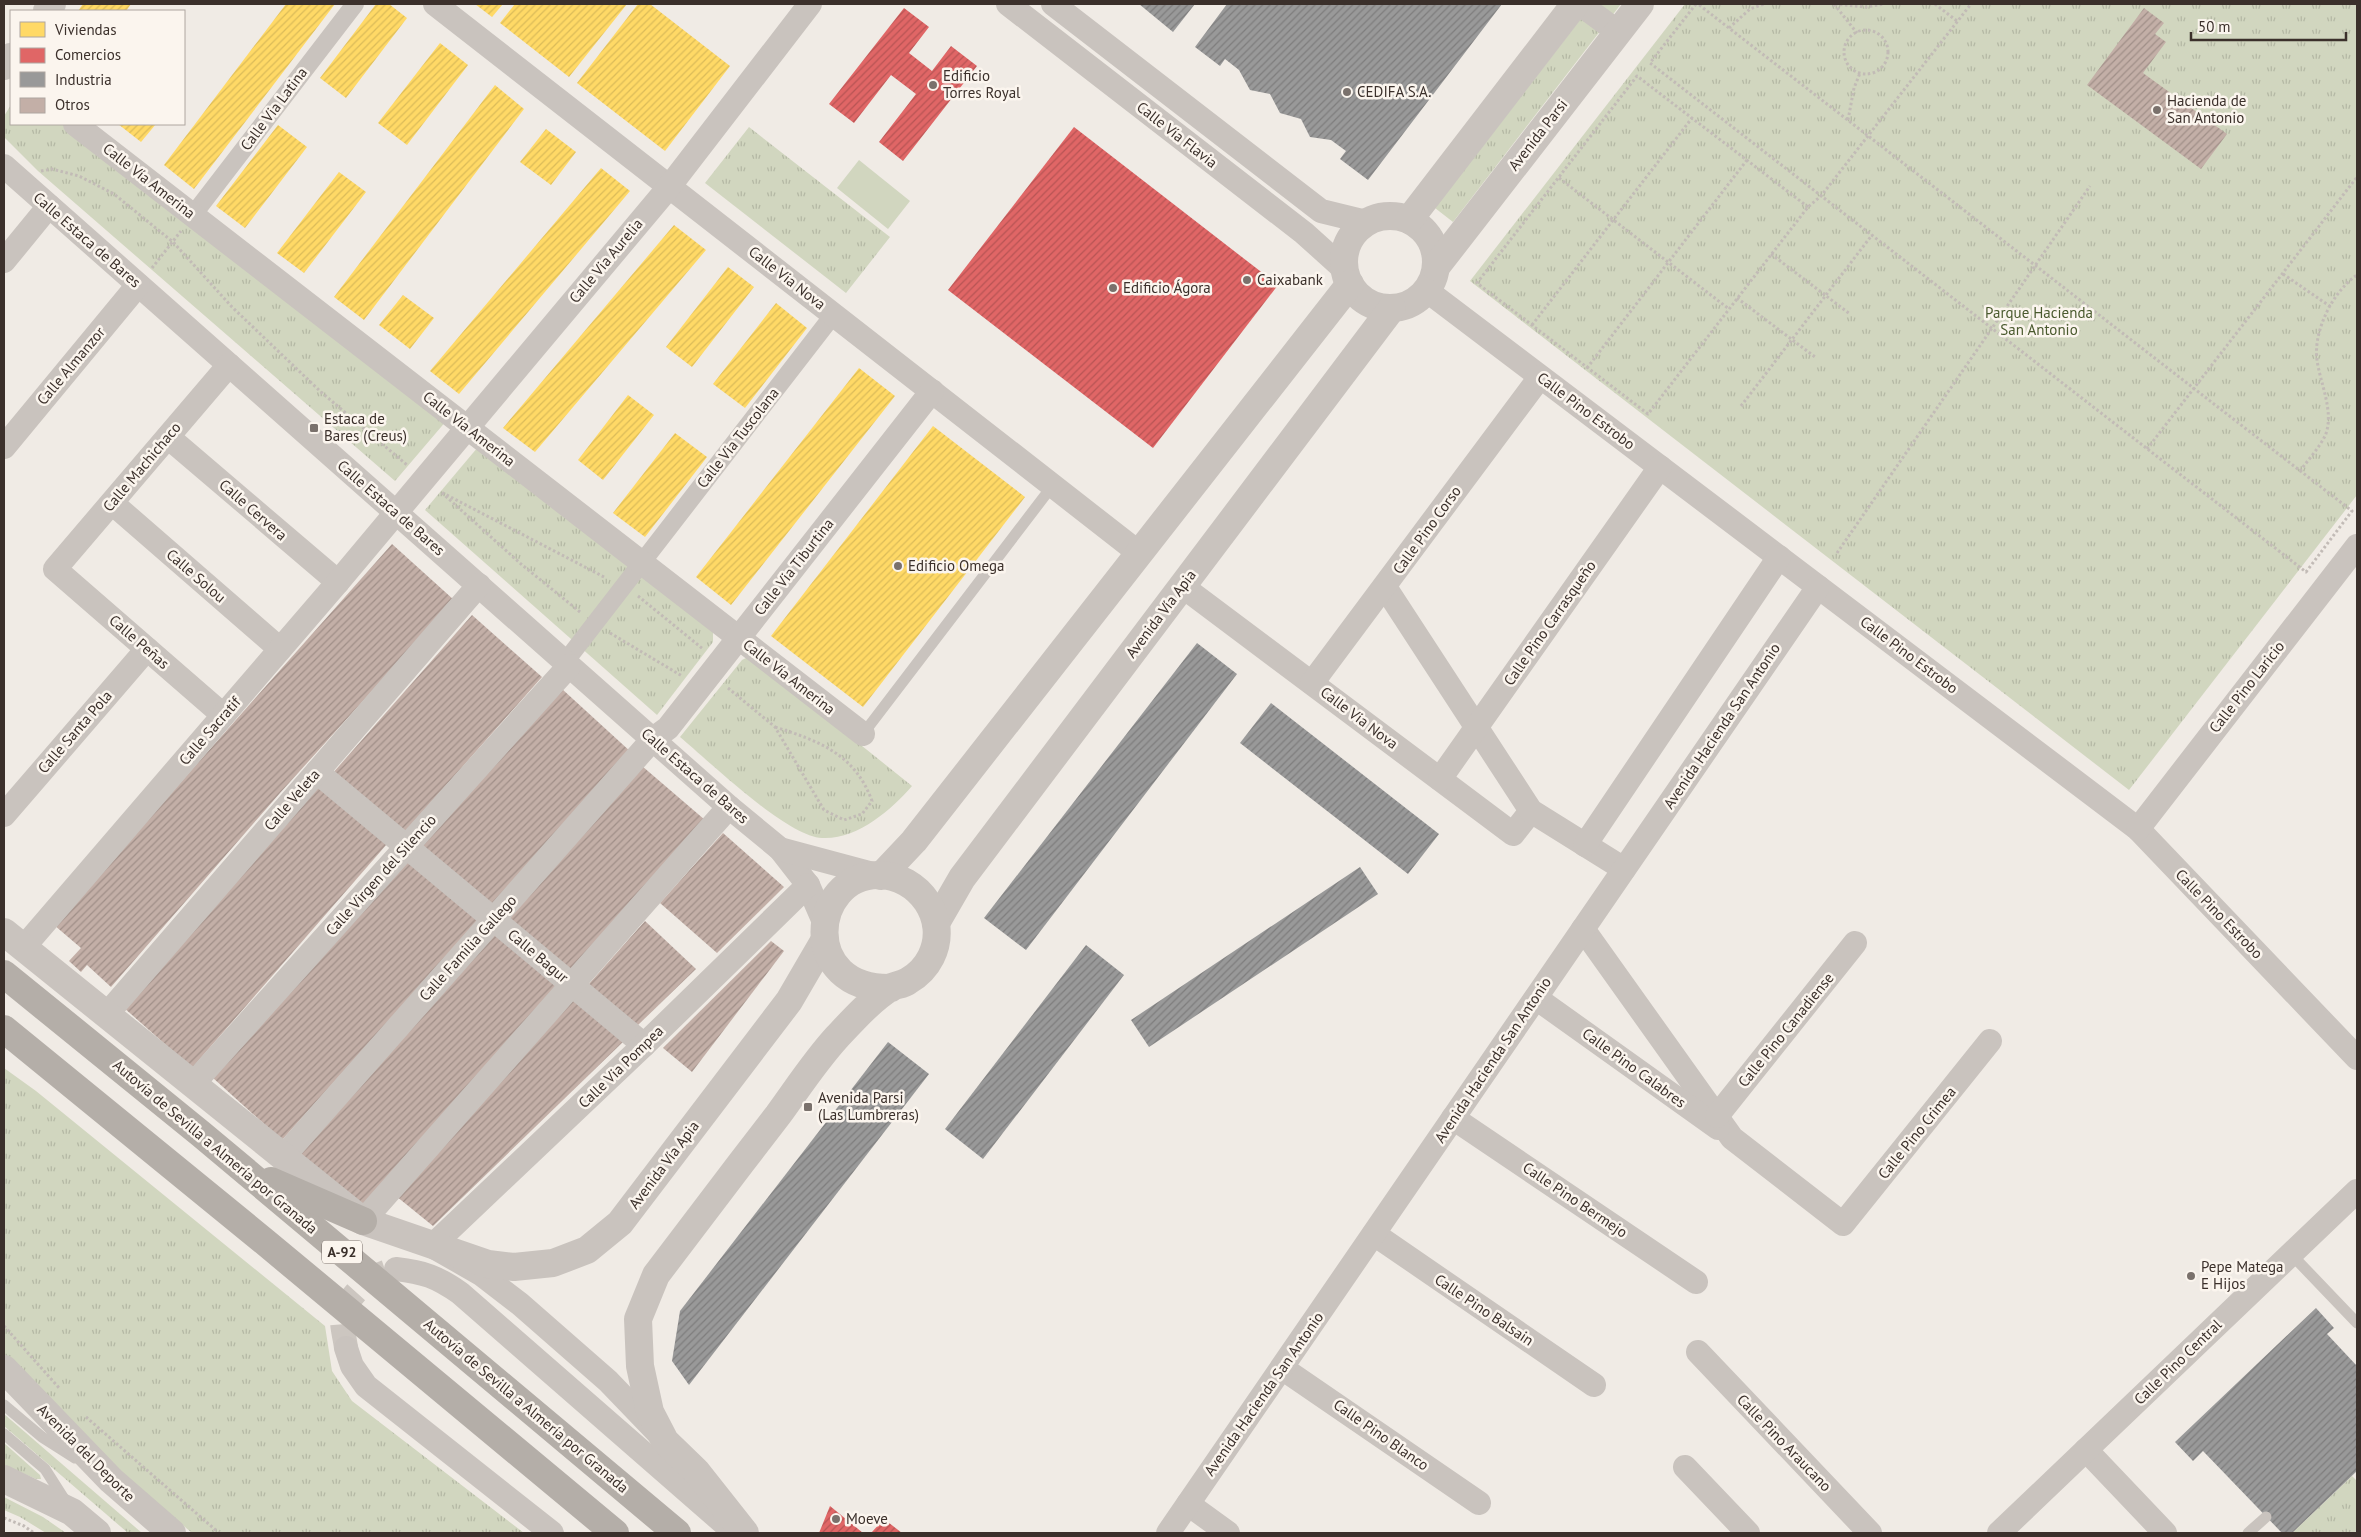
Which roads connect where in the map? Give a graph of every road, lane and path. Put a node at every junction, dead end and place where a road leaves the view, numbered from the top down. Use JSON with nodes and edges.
{"nodes":[{"id":1,"x":354,"y":4,"type":"edge"},
{"id":2,"x":435,"y":4,"type":"edge"},
{"id":3,"x":810,"y":4,"type":"edge"},
{"id":4,"x":1008,"y":4,"type":"edge"},
{"id":5,"x":1053,"y":4,"type":"edge"},
{"id":6,"x":1575,"y":4,"type":"edge"},
{"id":7,"x":1580,"y":4,"type":"edge"},
{"id":8,"x":1640,"y":4,"type":"edge"},
{"id":9,"x":1697,"y":4,"type":"edge"},
{"id":10,"x":1764,"y":4,"type":"edge"},
{"id":11,"x":1835,"y":4,"type":"edge"},
{"id":12,"x":1884,"y":4,"type":"edge"},
{"id":13,"x":1935,"y":4,"type":"edge"},
{"id":14,"x":1970,"y":4,"type":"edge"},
{"id":15,"x":1957,"y":21,"type":"junction"},
{"id":16,"x":1729,"y":28,"type":"junction"},
{"id":17,"x":1618,"y":32,"type":"junction"},
{"id":18,"x":1857,"y":32,"type":"junction"},
{"id":19,"x":1860,"y":73,"type":"junction"},
{"id":20,"x":1692,"y":118,"type":"junction"},
{"id":21,"x":1848,"y":120,"type":"junction"},
{"id":22,"x":76,"y":125,"type":"edge"},
{"id":23,"x":1868,"y":136,"type":"junction"},
{"id":24,"x":1747,"y":160,"type":"junction"},
{"id":25,"x":4,"y":166,"type":"edge"},
{"id":26,"x":38,"y":171,"type":"dead end"},
{"id":27,"x":1558,"y":178,"type":"junction"},
{"id":28,"x":2357,"y":178,"type":"edge"},
{"id":29,"x":2090,"y":186,"type":"dead end"},
{"id":30,"x":669,"y":187,"type":"junction"},
{"id":31,"x":1821,"y":196,"type":"junction"},
{"id":32,"x":49,"y":206,"type":"junction"},
{"id":33,"x":1808,"y":207,"type":"junction"},
{"id":34,"x":193,"y":215,"type":"junction"},
{"id":35,"x":1409,"y":220,"type":"junction"},
{"id":36,"x":1613,"y":220,"type":"junction"},
{"id":37,"x":1366,"y":222,"type":"junction"},
{"id":38,"x":1872,"y":235,"type":"junction"},
{"id":39,"x":173,"y":242,"type":"junction"},
{"id":40,"x":1771,"y":254,"type":"junction"},
{"id":41,"x":4,"y":261,"type":"edge"},
{"id":42,"x":1668,"y":263,"type":"junction"},
{"id":43,"x":2283,"y":274,"type":"junction"},
{"id":44,"x":2357,"y":275,"type":"edge"},
{"id":45,"x":1347,"y":277,"type":"junction"},
{"id":46,"x":1431,"y":279,"type":"junction"},
{"id":47,"x":138,"y":285,"type":"junction"},
{"id":48,"x":1826,"y":296,"type":"junction"},
{"id":49,"x":1738,"y":298,"type":"junction"},
{"id":50,"x":2330,"y":307,"type":"junction"},
{"id":51,"x":1392,"y":308,"type":"junction"},
{"id":52,"x":1729,"y":309,"type":"junction"},
{"id":53,"x":834,"y":314,"type":"junction"},
{"id":54,"x":1850,"y":314,"type":"dead end"},
{"id":55,"x":1532,"y":326,"type":"junction"},
{"id":56,"x":1993,"y":329,"type":"junction"},
{"id":57,"x":1815,"y":357,"type":"dead end"},
{"id":58,"x":229,"y":365,"type":"junction"},
{"id":59,"x":1587,"y":368,"type":"junction"},
{"id":60,"x":1540,"y":376,"type":"junction"},
{"id":61,"x":2194,"y":388,"type":"junction"},
{"id":62,"x":932,"y":391,"type":"junction"},
{"id":63,"x":1741,"y":406,"type":"dead end"},
{"id":64,"x":466,"y":427,"type":"junction"},
{"id":65,"x":168,"y":437,"type":"junction"},
{"id":66,"x":4,"y":447,"type":"edge"},
{"id":67,"x":2147,"y":448,"type":"junction"},
{"id":68,"x":408,"y":465,"type":"dead end"},
{"id":69,"x":1660,"y":467,"type":"junction"},
{"id":70,"x":2300,"y":471,"type":"junction"},
{"id":71,"x":1053,"y":486,"type":"junction"},
{"id":72,"x":112,"y":503,"type":"junction"},
{"id":73,"x":396,"y":513,"type":"junction"},
{"id":74,"x":2357,"y":546,"type":"edge"},
{"id":75,"x":1139,"y":553,"type":"junction"},
{"id":76,"x":1837,"y":553,"type":"dead end"},
{"id":77,"x":1779,"y":557,"type":"junction"},
{"id":78,"x":641,"y":562,"type":"junction"},
{"id":79,"x":55,"y":569,"type":"joint"},
{"id":80,"x":338,"y":582,"type":"junction"},
{"id":81,"x":479,"y":586,"type":"junction"},
{"id":82,"x":1182,"y":586,"type":"junction"},
{"id":83,"x":622,"y":587,"type":"junction"},
{"id":84,"x":1386,"y":587,"type":"junction"},
{"id":85,"x":1818,"y":587,"type":"junction"},
{"id":86,"x":594,"y":624,"type":"junction"},
{"id":87,"x":738,"y":638,"type":"junction"},
{"id":88,"x":147,"y":649,"type":"junction"},
{"id":89,"x":280,"y":649,"type":"junction"},
{"id":90,"x":567,"y":664,"type":"junction"},
{"id":91,"x":709,"y":674,"type":"junction"},
{"id":92,"x":1312,"y":683,"type":"junction"},
{"id":93,"x":223,"y":715,"type":"junction"},
{"id":94,"x":1477,"y":726,"type":"junction"},
{"id":95,"x":775,"y":727,"type":"junction"},
{"id":96,"x":863,"y":734,"type":"joint"},
{"id":97,"x":653,"y":739,"type":"junction"},
{"id":98,"x":317,"y":772,"type":"junction"},
{"id":99,"x":1440,"y":779,"type":"junction"},
{"id":100,"x":729,"y":807,"type":"junction"},
{"id":101,"x":1531,"y":811,"type":"junction"},
{"id":102,"x":4,"y":815,"type":"edge"},
{"id":103,"x":2138,"y":829,"type":"junction"},
{"id":104,"x":1585,"y":845,"type":"junction"},
{"id":105,"x":407,"y":846,"type":"junction"},
{"id":106,"x":780,"y":849,"type":"junction"},
{"id":107,"x":1624,"y":869,"type":"junction"},
{"id":108,"x":879,"y":876,"type":"junction"},
{"id":109,"x":808,"y":885,"type":"junction"},
{"id":110,"x":494,"y":919,"type":"junction"},
{"id":111,"x":936,"y":923,"type":"junction"},
{"id":112,"x":1584,"y":928,"type":"junction"},
{"id":113,"x":824,"y":932,"type":"junction"},
{"id":114,"x":13,"y":940,"type":"edge"},
{"id":115,"x":1855,"y":944,"type":"dead end"},
{"id":116,"x":4,"y":974,"type":"edge"},
{"id":117,"x":572,"y":984,"type":"junction"},
{"id":118,"x":891,"y":988,"type":"junction"},
{"id":119,"x":1536,"y":998,"type":"junction"},
{"id":120,"x":106,"y":1015,"type":"junction"},
{"id":121,"x":4,"y":1029,"type":"edge"},
{"id":122,"x":1990,"y":1042,"type":"dead end"},
{"id":123,"x":644,"y":1045,"type":"junction"},
{"id":124,"x":4,"y":1051,"type":"edge"},
{"id":125,"x":2357,"y":1058,"type":"edge"},
{"id":126,"x":192,"y":1084,"type":"junction"},
{"id":127,"x":1717,"y":1116,"type":"junction"},
{"id":128,"x":1453,"y":1118,"type":"junction"},
{"id":129,"x":1732,"y":1138,"type":"junction"},
{"id":130,"x":283,"y":1157,"type":"junction"},
{"id":131,"x":241,"y":1167,"type":"junction"},
{"id":132,"x":175,"y":1169,"type":"junction"},
{"id":133,"x":2357,"y":1191,"type":"edge"},
{"id":134,"x":363,"y":1221,"type":"junction"},
{"id":135,"x":1843,"y":1224,"type":"joint"},
{"id":136,"x":1374,"y":1234,"type":"junction"},
{"id":137,"x":432,"y":1246,"type":"junction"},
{"id":138,"x":2291,"y":1254,"type":"junction"},
{"id":139,"x":396,"y":1270,"type":"tunnel mouth"},
{"id":140,"x":1696,"y":1282,"type":"dead end"},
{"id":141,"x":2357,"y":1323,"type":"edge"},
{"id":142,"x":4,"y":1326,"type":"edge"},
{"id":143,"x":346,"y":1348,"type":"tunnel mouth"},
{"id":144,"x":1698,"y":1352,"type":"dead end"},
{"id":145,"x":1282,"y":1368,"type":"junction"},
{"id":146,"x":4,"y":1369,"type":"edge"},
{"id":147,"x":1594,"y":1385,"type":"dead end"},
{"id":148,"x":65,"y":1395,"type":"dead end"},
{"id":149,"x":4,"y":1405,"type":"edge"},
{"id":150,"x":85,"y":1416,"type":"dead end"},
{"id":151,"x":4,"y":1434,"type":"edge"},
{"id":152,"x":666,"y":1441,"type":"junction"},
{"id":153,"x":2086,"y":1450,"type":"junction"},
{"id":154,"x":1685,"y":1467,"type":"dead end"},
{"id":155,"x":4,"y":1479,"type":"edge"},
{"id":156,"x":111,"y":1480,"type":"junction"},
{"id":157,"x":1479,"y":1503,"type":"dead end"},
{"id":158,"x":1188,"y":1504,"type":"junction"},
{"id":159,"x":72,"y":1512,"type":"junction"},
{"id":160,"x":2266,"y":1516,"type":"dead end"},
{"id":161,"x":4,"y":1518,"type":"edge"},
{"id":162,"x":34,"y":1533,"type":"edge"},
{"id":163,"x":96,"y":1533,"type":"edge"},
{"id":164,"x":172,"y":1533,"type":"edge"},
{"id":165,"x":218,"y":1533,"type":"edge"},
{"id":166,"x":552,"y":1533,"type":"edge"},
{"id":167,"x":615,"y":1533,"type":"edge"},
{"id":168,"x":677,"y":1533,"type":"edge"},
{"id":169,"x":735,"y":1533,"type":"edge"},
{"id":170,"x":746,"y":1533,"type":"edge"},
{"id":171,"x":1168,"y":1533,"type":"edge"},
{"id":172,"x":1228,"y":1533,"type":"edge"},
{"id":173,"x":1748,"y":1533,"type":"edge"},
{"id":174,"x":1870,"y":1533,"type":"edge"},
{"id":175,"x":1999,"y":1533,"type":"edge"},
{"id":176,"x":2165,"y":1533,"type":"edge"},
{"id":177,"x":2248,"y":1533,"type":"edge"}],
"edges":[{"from":1,"to":34,"type":"street","name":"Calle Via Latina"},
{"from":2,"to":30,"type":"street","name":"Calle Via Nova"},
{"from":3,"to":30,"type":"street","name":"Calle Via Aurelia"},
{"from":4,"to":45,"type":"street","name":"Calle Vía Flavia"},
{"from":5,"to":37,"type":"street","name":"Calle Vía Flavia"},
{"from":6,"to":35,"type":"street"},
{"from":7,"to":17,"type":"street"},
{"from":8,"to":17,"type":"street","name":"Avenida Parsi"},
{"from":9,"to":16,"type":"path"},
{"from":9,"to":31,"type":"path"},
{"from":10,"to":16,"type":"path"},
{"from":11,"to":12,"type":"path"},
{"from":11,"to":18,"type":"path"},
{"from":13,"to":15,"type":"path"},
{"from":14,"to":15,"type":"path"},
{"from":15,"to":23,"type":"path"},
{"from":16,"to":21,"type":"path"},
{"from":17,"to":46,"type":"street","name":"Avenida Parsi"},
{"from":18,"to":19,"type":"path"},
{"from":18,"to":19,"type":"path"},
{"from":19,"to":21,"type":"path"},
{"from":20,"to":24,"type":"path"},
{"from":20,"to":27,"type":"path"},
{"from":20,"to":36,"type":"path"},
{"from":21,"to":23,"type":"path"},
{"from":22,"to":34,"type":"street","name":"Calle Vía Amerina"},
{"from":23,"to":31,"type":"path"},
{"from":23,"to":61,"type":"path"},
{"from":24,"to":33,"type":"path"},
{"from":24,"to":42,"type":"path"},
{"from":25,"to":32,"type":"street","name":"Calle Estaca de Bares"},
{"from":26,"to":39,"type":"path"},
{"from":27,"to":36,"type":"path"},
{"from":27,"to":55,"type":"path"},
{"from":28,"to":43,"type":"path"},
{"from":29,"to":56,"type":"path"},
{"from":30,"to":53,"type":"street","name":"Calle Via Nova"},
{"from":30,"to":64,"type":"street","name":"Calle Via Aurelia"},
{"from":31,"to":33,"type":"path"},
{"from":31,"to":38,"type":"path"},
{"from":32,"to":41,"type":"street"},
{"from":32,"to":47,"type":"street","name":"Calle Estaca de Bares"},
{"from":33,"to":40,"type":"path"},
{"from":34,"to":39,"type":"path"},
{"from":34,"to":64,"type":"street","name":"Calle Vía Amerina"},
{"from":35,"to":37,"type":"street"},
{"from":35,"to":46,"type":"street"},
{"from":36,"to":42,"type":"path"},
{"from":36,"to":55,"type":"path"},
{"from":37,"to":45,"type":"street"},
{"from":38,"to":48,"type":"path"},
{"from":38,"to":56,"type":"path"},
{"from":39,"to":47,"type":"path"},
{"from":39,"to":68,"type":"path"},
{"from":40,"to":48,"type":"path"},
{"from":40,"to":49,"type":"path"},
{"from":42,"to":52,"type":"path"},
{"from":42,"to":59,"type":"path"},
{"from":43,"to":50,"type":"path"},
{"from":43,"to":61,"type":"path"},
{"from":44,"to":50,"type":"path"},
{"from":45,"to":51,"type":"street"},
{"from":45,"to":75,"type":"street"},
{"from":46,"to":51,"type":"street"},
{"from":46,"to":60,"type":"street","name":"Calle Pino Estrobo"},
{"from":47,"to":58,"type":"street","name":"Calle Estaca de Bares"},
{"from":47,"to":66,"type":"street","name":"Calle Almanzor"},
{"from":48,"to":54,"type":"path"},
{"from":48,"to":63,"type":"path"},
{"from":49,"to":52,"type":"path"},
{"from":49,"to":57,"type":"path"},
{"from":50,"to":70,"type":"path"},
{"from":51,"to":82,"type":"street","name":"Avenida Vía Apia"},
{"from":52,"to":59,"type":"path"},
{"from":53,"to":62,"type":"street","name":"Calle Via Nova"},
{"from":53,"to":78,"type":"street","name":"Calle Via Tuscolana"},
{"from":55,"to":59,"type":"path"},
{"from":56,"to":67,"type":"path"},
{"from":56,"to":76,"type":"path"},
{"from":58,"to":65,"type":"street","name":"Calle Machichaco"},
{"from":58,"to":73,"type":"street","name":"Calle Estaca de Bares"},
{"from":60,"to":69,"type":"street","name":"Calle Pino Estrobo"},
{"from":60,"to":84,"type":"street","name":"Calle Pino Corso"},
{"from":61,"to":67,"type":"path"},
{"from":61,"to":70,"type":"path"},
{"from":62,"to":71,"type":"street","name":"Calle Via Nova"},
{"from":62,"to":87,"type":"street","name":"Calle Via Tiburtina"},
{"from":64,"to":73,"type":"street","name":"Calle Via Aurelia"},
{"from":64,"to":78,"type":"street","name":"Calle Vía Amerina"},
{"from":65,"to":72,"type":"street","name":"Calle Machichaco"},
{"from":65,"to":80,"type":"street","name":"Calle Cervera"},
{"from":67,"to":70,"type":"path"},
{"from":69,"to":77,"type":"street","name":"Calle Pino Estrobo"},
{"from":69,"to":94,"type":"street","name":"Calle Pino Carrasqueño"},
{"from":71,"to":75,"type":"street","name":"Calle Via Nova"},
{"from":71,"to":96,"type":"lane"},
{"from":72,"to":79,"type":"street","name":"Calle Machichaco"},
{"from":72,"to":89,"type":"street","name":"Calle Solou"},
{"from":73,"to":80,"type":"street","name":"Calle Sacratif"},
{"from":73,"to":81,"type":"street","name":"Calle Estaca de Bares"},
{"from":74,"to":103,"type":"street","name":"Calle Pino Laricio"},
{"from":75,"to":108,"type":"street"},
{"from":77,"to":85,"type":"street","name":"Calle Pino Estrobo"},
{"from":77,"to":104,"type":"street"},
{"from":78,"to":83,"type":"street","name":"Calle Via Tuscolana"},
{"from":78,"to":87,"type":"street","name":"Calle Vía Amerina"},
{"from":79,"to":88,"type":"street","name":"Calle Peñas"},
{"from":80,"to":89,"type":"street","name":"Calle Sacratif"},
{"from":81,"to":90,"type":"street","name":"Calle Estaca de Bares"},
{"from":81,"to":98,"type":"street","name":"Calle Veleta"},
{"from":82,"to":92,"type":"street","name":"Calle Via Nova"},
{"from":82,"to":111,"type":"street","name":"Avenida Vía Apia"},
{"from":83,"to":86,"type":"street","name":"Calle Via Tuscolana"},
{"from":83,"to":86,"type":"path"},
{"from":83,"to":91,"type":"path"},
{"from":84,"to":92,"type":"street","name":"Calle Pino Corso"},
{"from":84,"to":94,"type":"street"},
{"from":85,"to":103,"type":"street","name":"Calle Pino Estrobo"},
{"from":85,"to":107,"type":"street","name":"Avenida Hacienda San Antonio"},
{"from":86,"to":90,"type":"street","name":"Calle Via Tuscolana"},
{"from":86,"to":91,"type":"path"},
{"from":87,"to":91,"type":"street","name":"Calle Via Tiburtina"},
{"from":87,"to":96,"type":"street","name":"Calle Vía Amerina"},
{"from":88,"to":93,"type":"street","name":"Calle Peñas"},
{"from":88,"to":102,"type":"street","name":"Calle Santa Pola"},
{"from":89,"to":93,"type":"street","name":"Calle Sacratif"},
{"from":90,"to":97,"type":"street","name":"Calle Estaca de Bares"},
{"from":90,"to":105,"type":"street","name":"Calle Virgen del Silencio"},
{"from":91,"to":95,"type":"path"},
{"from":91,"to":97,"type":"street","name":"Calle Via Tiburtina"},
{"from":92,"to":99,"type":"street","name":"Calle Via Nova"},
{"from":93,"to":114,"type":"street","name":"Calle Sacratif"},
{"from":94,"to":99,"type":"street","name":"Calle Pino Carrasqueño"},
{"from":94,"to":101,"type":"street"},
{"from":95,"to":95,"type":"path"},
{"from":97,"to":100,"type":"street","name":"Calle Estaca de Bares"},
{"from":97,"to":110,"type":"street","name":"Calle Familia Gallego"},
{"from":98,"to":105,"type":"street","name":"Calle Bagur"},
{"from":98,"to":120,"type":"street","name":"Calle Veleta"},
{"from":99,"to":101,"type":"street","name":"Calle Via Nova"},
{"from":100,"to":106,"type":"street","name":"Calle Estaca de Bares"},
{"from":100,"to":117,"type":"street"},
{"from":101,"to":104,"type":"street"},
{"from":103,"to":125,"type":"street","name":"Calle Pino Estrobo"},
{"from":104,"to":107,"type":"street"},
{"from":105,"to":110,"type":"street","name":"Calle Bagur"},
{"from":105,"to":126,"type":"street","name":"Calle Virgen del Silencio"},
{"from":106,"to":108,"type":"street","name":"Calle Estaca de Bares"},
{"from":106,"to":109,"type":"street","name":"Calle Estaca de Bares"},
{"from":107,"to":112,"type":"street","name":"Avenida Hacienda San Antonio"},
{"from":108,"to":111,"type":"street"},
{"from":108,"to":113,"type":"street"},
{"from":109,"to":113,"type":"street","name":"Calle Estaca de Bares"},
{"from":109,"to":123,"type":"street","name":"Calle Via Pompea"},
{"from":110,"to":117,"type":"street","name":"Calle Bagur"},
{"from":110,"to":130,"type":"street","name":"Calle Familia Gallego"},
{"from":111,"to":118,"type":"street"},
{"from":112,"to":119,"type":"street","name":"Avenida Hacienda San Antonio"},
{"from":112,"to":127,"type":"street"},
{"from":113,"to":118,"type":"street"},
{"from":113,"to":137,"type":"street","name":"Avenida Vía Apia"},
{"from":114,"to":120,"type":"street","name":"Avenida Vía Apia"},
{"from":115,"to":127,"type":"street","name":"Calle Pino Canadiense"},
{"from":116,"to":131,"type":"highway","name":"Autovía de Sevilla a Almería por Granada","number":"A-92"},
{"from":117,"to":123,"type":"street","name":"Calle Bagur"},
{"from":117,"to":134,"type":"street"},
{"from":118,"to":152,"type":"street"},
{"from":119,"to":128,"type":"street","name":"Avenida Hacienda San Antonio"},
{"from":119,"to":129,"type":"street","name":"Calle Pino Calabres"},
{"from":120,"to":126,"type":"street","name":"Avenida Vía Apia"},
{"from":121,"to":132,"type":"highway","number":"A-92"},
{"from":122,"to":135,"type":"street","name":"Calle Pino Crimea"},
{"from":123,"to":137,"type":"street","name":"Calle Via Pompea"},
{"from":124,"to":132,"type":"highway"},
{"from":126,"to":130,"type":"street","name":"Avenida Vía Apia"},
{"from":127,"to":129,"type":"street"},
{"from":128,"to":136,"type":"street","name":"Avenida Hacienda San Antonio"},
{"from":128,"to":140,"type":"street","name":"Calle Pino Bermejo"},
{"from":129,"to":135,"type":"street","name":"Calle Pino Calabres"},
{"from":130,"to":134,"type":"street","name":"Avenida Vía Apia"},
{"from":131,"to":134,"type":"highway"},
{"from":131,"to":168,"type":"highway","name":"Autovía de Sevilla a Almería por Granada","number":"A-92"},
{"from":132,"to":167,"type":"highway","number":"A-92"},
{"from":133,"to":138,"type":"street","name":"Calle Pino Central"},
{"from":134,"to":137,"type":"street","name":"Avenida Vía Apia"},
{"from":136,"to":145,"type":"street","name":"Avenida Hacienda San Antonio"},
{"from":136,"to":147,"type":"street","name":"Calle Pino Balsain"},
{"from":137,"to":152,"type":"street"},
{"from":138,"to":141,"type":"lane"},
{"from":138,"to":153,"type":"street","name":"Calle Pino Central"},
{"from":139,"to":169,"type":"street"},
{"from":142,"to":148,"type":"path"},
{"from":143,"to":166,"type":"street"},
{"from":144,"to":174,"type":"street","name":"Calle Pino Araucano"},
{"from":145,"to":157,"type":"street","name":"Calle Pino Blanco"},
{"from":145,"to":158,"type":"street","name":"Avenida Hacienda San Antonio"},
{"from":146,"to":156,"type":"street","name":"Avenida del Deporte"},
{"from":149,"to":156,"type":"lane"},
{"from":150,"to":165,"type":"path"},
{"from":151,"to":159,"type":"lane"},
{"from":152,"to":170,"type":"street"},
{"from":153,"to":175,"type":"street","name":"Calle Pino Central"},
{"from":153,"to":176,"type":"street"},
{"from":154,"to":173,"type":"street"},
{"from":155,"to":159,"type":"street"},
{"from":156,"to":164,"type":"street","name":"Avenida del Deporte"},
{"from":158,"to":171,"type":"street","name":"Avenida Hacienda San Antonio"},
{"from":158,"to":172,"type":"street"},
{"from":159,"to":163,"type":"street"},
{"from":160,"to":177,"type":"lane"},
{"from":161,"to":162,"type":"path"}]}
